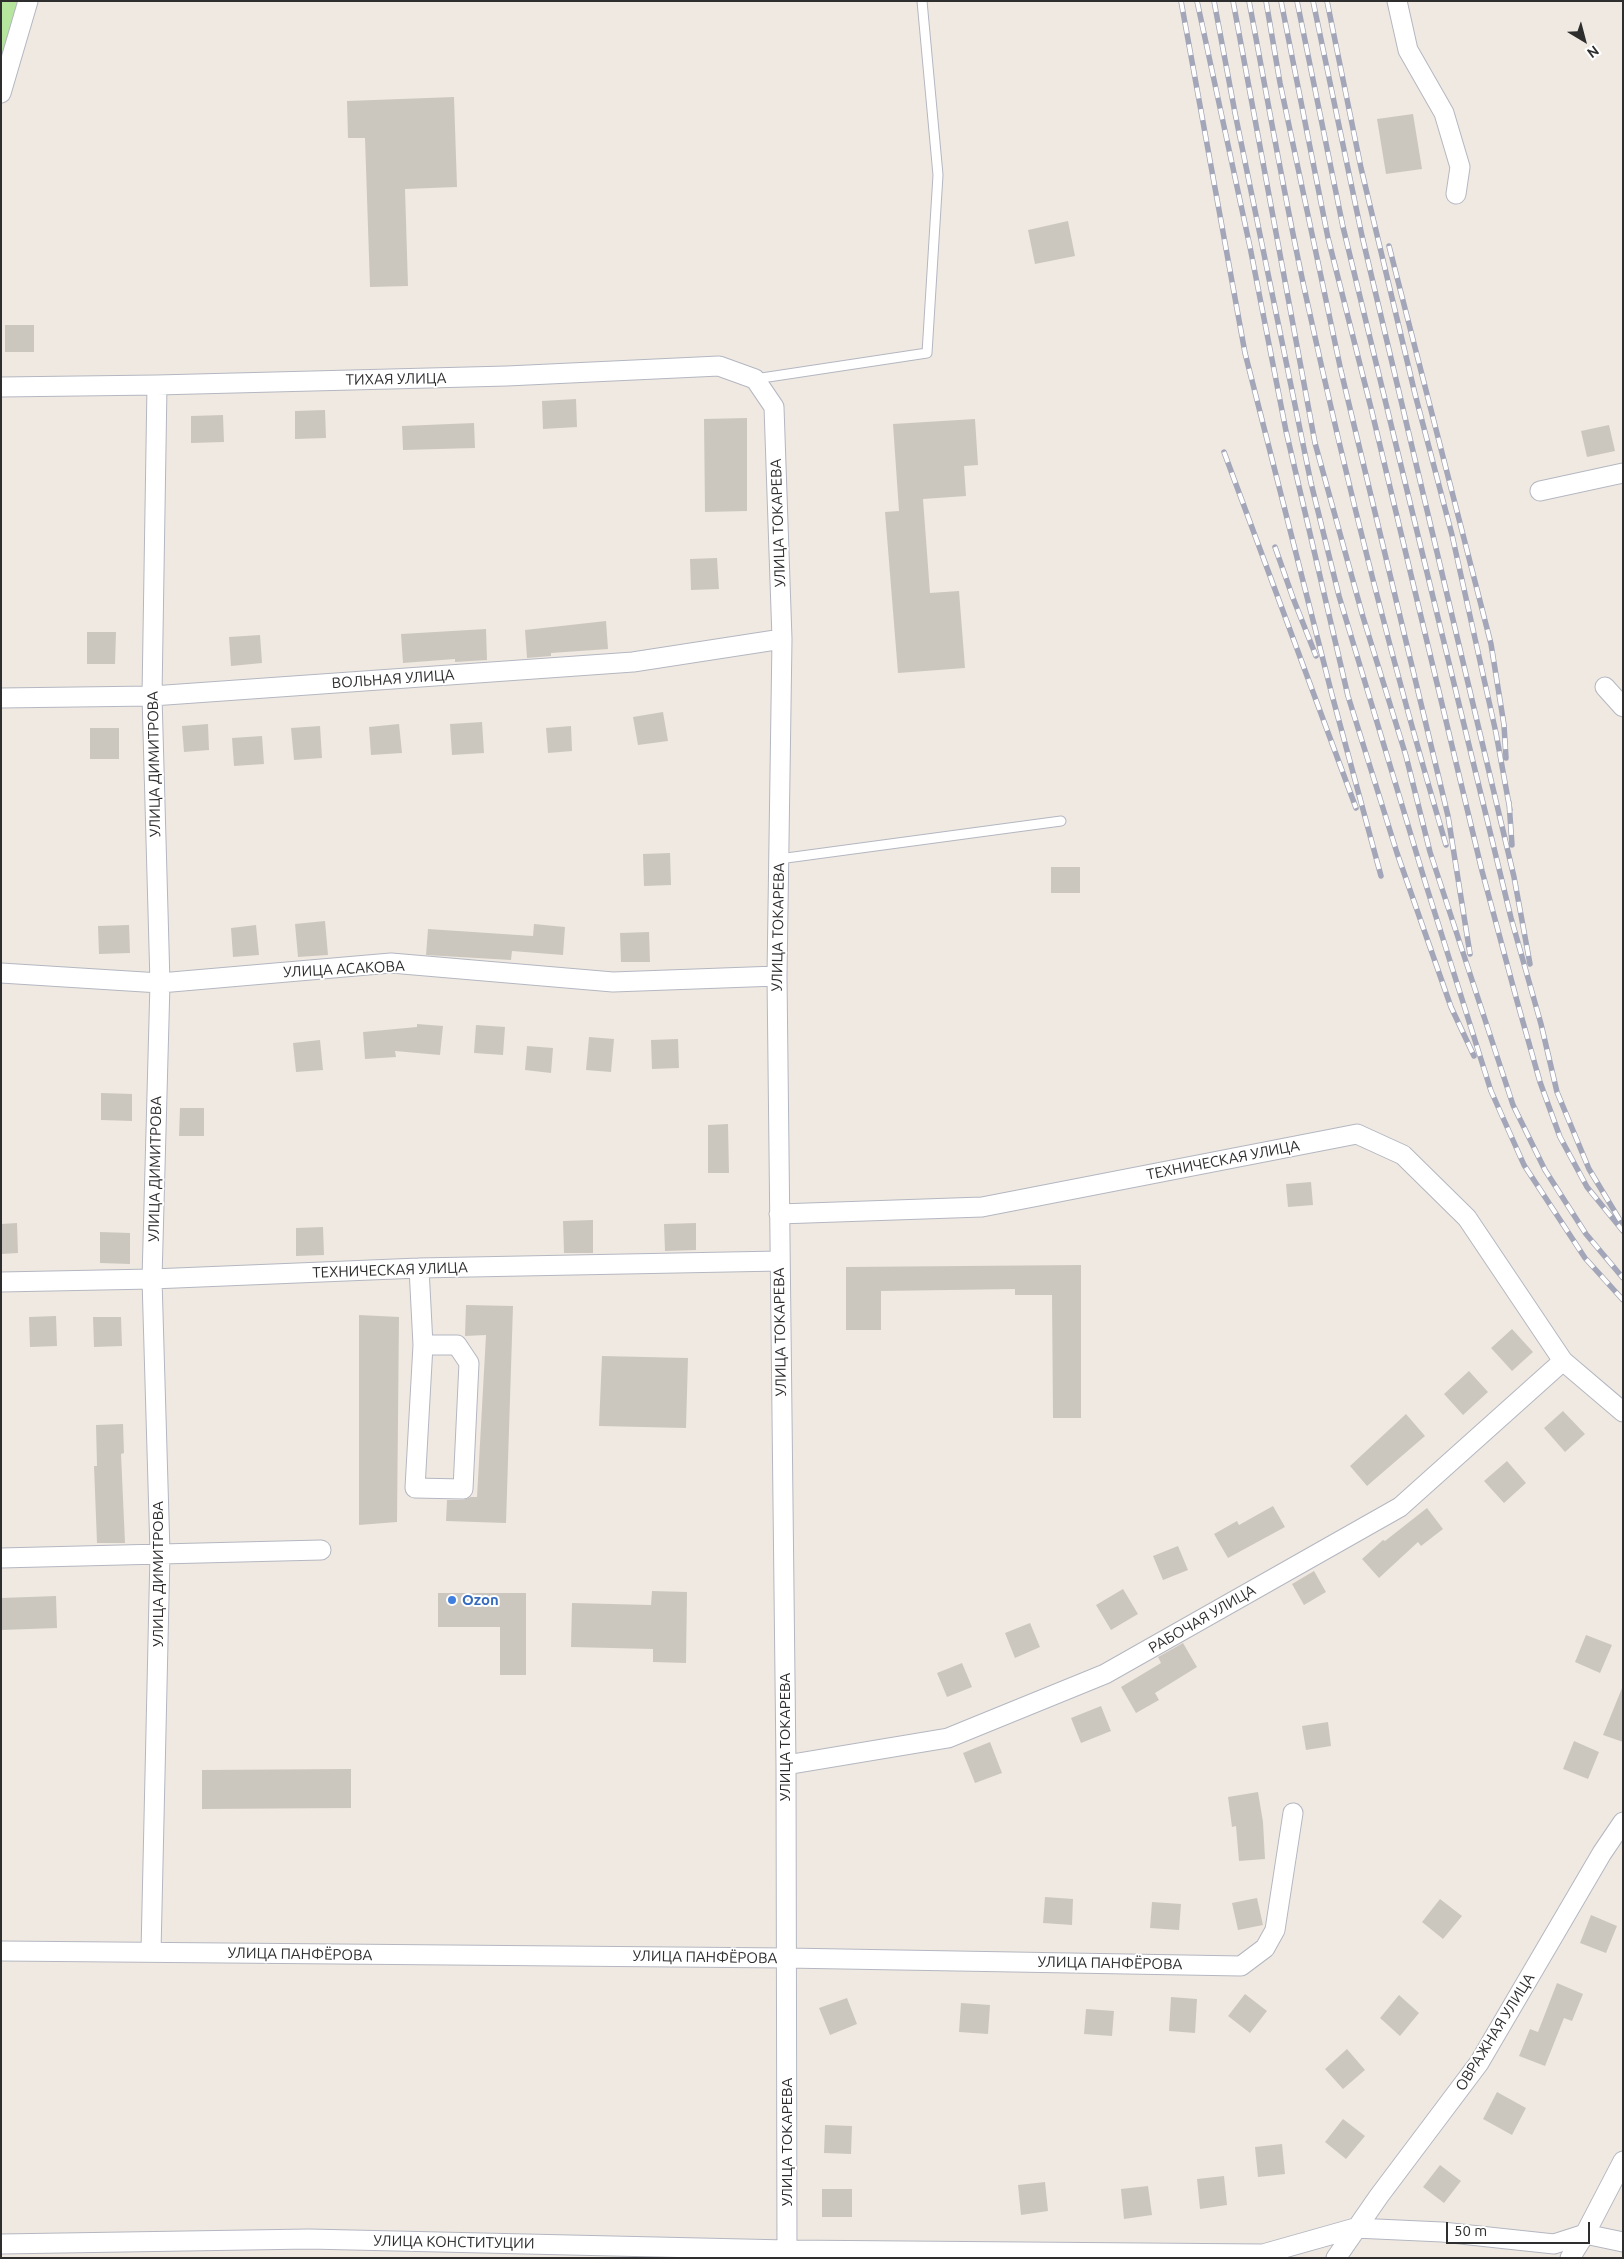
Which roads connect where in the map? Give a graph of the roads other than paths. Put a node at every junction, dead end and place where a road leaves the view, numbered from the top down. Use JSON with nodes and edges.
{"nodes":[{"id":1,"x":28,"y":1,"type":"edge"},
{"id":2,"x":922,"y":1,"type":"edge"},
{"id":3,"x":1398,"y":1,"type":"edge"},
{"id":4,"x":1,"y":93,"type":"edge"},
{"id":5,"x":1456,"y":194,"type":"dead end"},
{"id":6,"x":755,"y":379,"type":"junction"},
{"id":7,"x":157,"y":385,"type":"junction"},
{"id":8,"x":1,"y":386,"type":"edge"},
{"id":9,"x":1623,"y":473,"type":"edge"},
{"id":10,"x":1540,"y":491,"type":"dead end"},
{"id":11,"x":782,"y":640,"type":"junction"},
{"id":12,"x":1604,"y":687,"type":"dead end"},
{"id":13,"x":152,"y":696,"type":"junction"},
{"id":14,"x":1,"y":698,"type":"edge"},
{"id":15,"x":1623,"y":707,"type":"edge"},
{"id":16,"x":1060,"y":822,"type":"dead end"},
{"id":17,"x":779,"y":860,"type":"junction"},
{"id":18,"x":1,"y":973,"type":"edge"},
{"id":19,"x":777,"y":976,"type":"junction"},
{"id":20,"x":160,"y":984,"type":"junction"},
{"id":21,"x":779,"y":1214,"type":"junction"},
{"id":22,"x":780,"y":1261,"type":"junction"},
{"id":23,"x":419,"y":1268,"type":"junction"},
{"id":24,"x":152,"y":1279,"type":"junction"},
{"id":25,"x":1,"y":1282,"type":"edge"},
{"id":26,"x":423,"y":1345,"type":"junction"},
{"id":27,"x":1563,"y":1361,"type":"junction"},
{"id":28,"x":1623,"y":1412,"type":"edge"},
{"id":29,"x":321,"y":1550,"type":"dead end"},
{"id":30,"x":160,"y":1553,"type":"junction"},
{"id":31,"x":1,"y":1558,"type":"edge"},
{"id":32,"x":786,"y":1765,"type":"junction"},
{"id":33,"x":1293,"y":1814,"type":"dead end"},
{"id":34,"x":1623,"y":1822,"type":"edge"},
{"id":35,"x":1,"y":1951,"type":"edge"},
{"id":36,"x":150,"y":1952,"type":"junction"},
{"id":37,"x":786,"y":1958,"type":"junction"},
{"id":38,"x":1623,"y":2161,"type":"edge"},
{"id":39,"x":1356,"y":2228,"type":"junction"},
{"id":40,"x":1585,"y":2234,"type":"junction"},
{"id":41,"x":1623,"y":2242,"type":"edge"},
{"id":42,"x":1,"y":2244,"type":"edge"},
{"id":43,"x":787,"y":2254,"type":"edge"},
{"id":44,"x":1264,"y":2256,"type":"edge"},
{"id":45,"x":1336,"y":2258,"type":"edge"},
{"id":46,"x":1570,"y":2258,"type":"edge"}],
"edges":[{"from":1,"to":4,"type":"street"},
{"from":2,"to":6,"type":"lane"},
{"from":3,"to":5,"type":"street"},
{"from":6,"to":7,"type":"street","name":"ТИХАЯ УЛИЦА"},
{"from":6,"to":11,"type":"street","name":"УЛИЦА ТОКАРЕВА"},
{"from":7,"to":8,"type":"street","name":"ТИХАЯ УЛИЦА"},
{"from":7,"to":13,"type":"street","name":"УЛИЦА ДИМИТРОВА"},
{"from":9,"to":10,"type":"street"},
{"from":11,"to":13,"type":"street","name":"ВОЛЬНАЯ УЛИЦА"},
{"from":11,"to":17,"type":"street","name":"УЛИЦА ТОКАРЕВА"},
{"from":12,"to":15,"type":"street"},
{"from":13,"to":14,"type":"street","name":"ВОЛЬНАЯ УЛИЦА"},
{"from":13,"to":20,"type":"street","name":"УЛИЦА ДИМИТРОВА"},
{"from":16,"to":17,"type":"lane"},
{"from":17,"to":19,"type":"street","name":"УЛИЦА ТОКАРЕВА"},
{"from":18,"to":20,"type":"street","name":"УЛИЦА АСАКОВА"},
{"from":19,"to":20,"type":"street","name":"УЛИЦА АСАКОВА"},
{"from":19,"to":21,"type":"street","name":"УЛИЦА ТОКАРЕВА"},
{"from":20,"to":24,"type":"street","name":"УЛИЦА ДИМИТРОВА"},
{"from":21,"to":22,"type":"street","name":"УЛИЦА ТОКАРЕВА"},
{"from":21,"to":27,"type":"street","name":"ТЕХНИЧЕСКАЯ УЛИЦА"},
{"from":22,"to":23,"type":"street","name":"ТЕХНИЧЕСКАЯ УЛИЦА"},
{"from":22,"to":32,"type":"street","name":"УЛИЦА ТОКАРЕВА"},
{"from":23,"to":24,"type":"street","name":"ТЕХНИЧЕСКАЯ УЛИЦА"},
{"from":23,"to":26,"type":"street"},
{"from":24,"to":25,"type":"street","name":"ТЕХНИЧЕСКАЯ УЛИЦА"},
{"from":24,"to":30,"type":"street","name":"УЛИЦА ДИМИТРОВА"},
{"from":26,"to":26,"type":"street"},
{"from":27,"to":28,"type":"street"},
{"from":27,"to":32,"type":"street","name":"РАБОЧАЯ УЛИЦА"},
{"from":29,"to":30,"type":"street"},
{"from":30,"to":31,"type":"street"},
{"from":30,"to":36,"type":"street","name":"УЛИЦА ДИМИТРОВА"},
{"from":32,"to":37,"type":"street","name":"УЛИЦА ТОКАРЕВА"},
{"from":33,"to":37,"type":"street","name":"УЛИЦА ПАНФЁРОВА"},
{"from":34,"to":39,"type":"street","name":"ОВРАЖНАЯ УЛИЦА"},
{"from":35,"to":36,"type":"street","name":"УЛИЦА ПАНФЁРОВА"},
{"from":36,"to":37,"type":"street","name":"УЛИЦА ПАНФЁРОВА"},
{"from":37,"to":43,"type":"street","name":"УЛИЦА ТОКАРЕВА"},
{"from":38,"to":40,"type":"street"},
{"from":39,"to":40,"type":"street","name":"УЛИЦА КОНСТИТУЦИИ"},
{"from":39,"to":44,"type":"street","name":"УЛИЦА КОНСТИТУЦИИ"},
{"from":39,"to":45,"type":"street","name":"ОВРАЖНАЯ УЛИЦА"},
{"from":40,"to":41,"type":"street"},
{"from":40,"to":46,"type":"street"},
{"from":42,"to":43,"type":"street","name":"УЛИЦА КОНСТИТУЦИИ"},
{"from":43,"to":44,"type":"street","name":"УЛИЦА КОНСТИТУЦИИ"}]}
